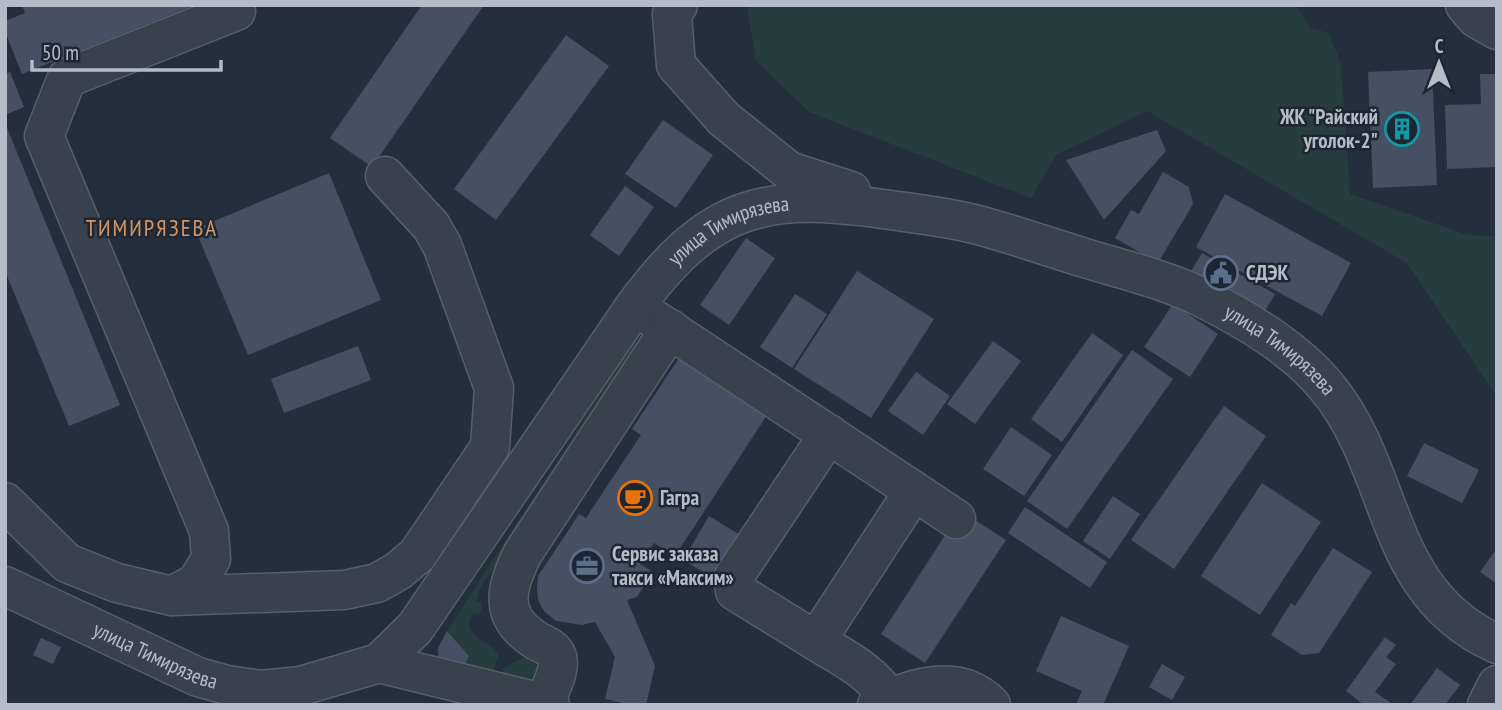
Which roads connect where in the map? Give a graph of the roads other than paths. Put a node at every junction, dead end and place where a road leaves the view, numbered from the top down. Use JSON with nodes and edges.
{"nodes":[{"id":1,"x":678,"y":5,"type":"edge"},
{"id":2,"x":1465,"y":5,"type":"edge"},
{"id":3,"x":236,"y":10,"type":"dead end"},
{"id":4,"x":1497,"y":30,"type":"edge"},
{"id":5,"x":385,"y":177,"type":"dead end"},
{"id":6,"x":933,"y":216,"type":"junction"},
{"id":7,"x":635,"y":306,"type":"junction"},
{"id":8,"x":670,"y":329,"type":"junction"},
{"id":9,"x":829,"y":434,"type":"junction"},
{"id":10,"x":914,"y":491,"type":"junction"},
{"id":11,"x":5,"y":502,"type":"edge"},
{"id":12,"x":956,"y":519,"type":"dead end"},
{"id":13,"x":5,"y":586,"type":"edge"},
{"id":14,"x":172,"y":596,"type":"junction"},
{"id":15,"x":816,"y":640,"type":"junction"},
{"id":16,"x":1497,"y":644,"type":"edge"},
{"id":17,"x":379,"y":663,"type":"junction"},
{"id":18,"x":1497,"y":685,"type":"edge"},
{"id":19,"x":882,"y":702,"type":"edge"},
{"id":20,"x":547,"y":704,"type":"edge"},
{"id":21,"x":991,"y":705,"type":"edge"},
{"id":22,"x":1487,"y":705,"type":"edge"}],
"edges":[{"from":1,"to":6,"type":"street"},
{"from":2,"to":4,"type":"street"},
{"from":3,"to":14,"type":"street"},
{"from":5,"to":14,"type":"street"},
{"from":6,"to":7,"type":"street","name":"улица Тимирязева"},
{"from":6,"to":16,"type":"street","name":"улица Тимирязева"},
{"from":7,"to":8,"type":"street"},
{"from":7,"to":17,"type":"street","name":"улица Тимирязева"},
{"from":8,"to":9,"type":"street"},
{"from":8,"to":20,"type":"street"},
{"from":9,"to":10,"type":"street"},
{"from":9,"to":15,"type":"street"},
{"from":10,"to":12,"type":"street"},
{"from":10,"to":15,"type":"street"},
{"from":11,"to":14,"type":"street"},
{"from":13,"to":17,"type":"street","name":"улица Тимирязева"},
{"from":15,"to":19,"type":"street"},
{"from":17,"to":20,"type":"street"},
{"from":18,"to":22,"type":"street"},
{"from":19,"to":21,"type":"street"}]}
